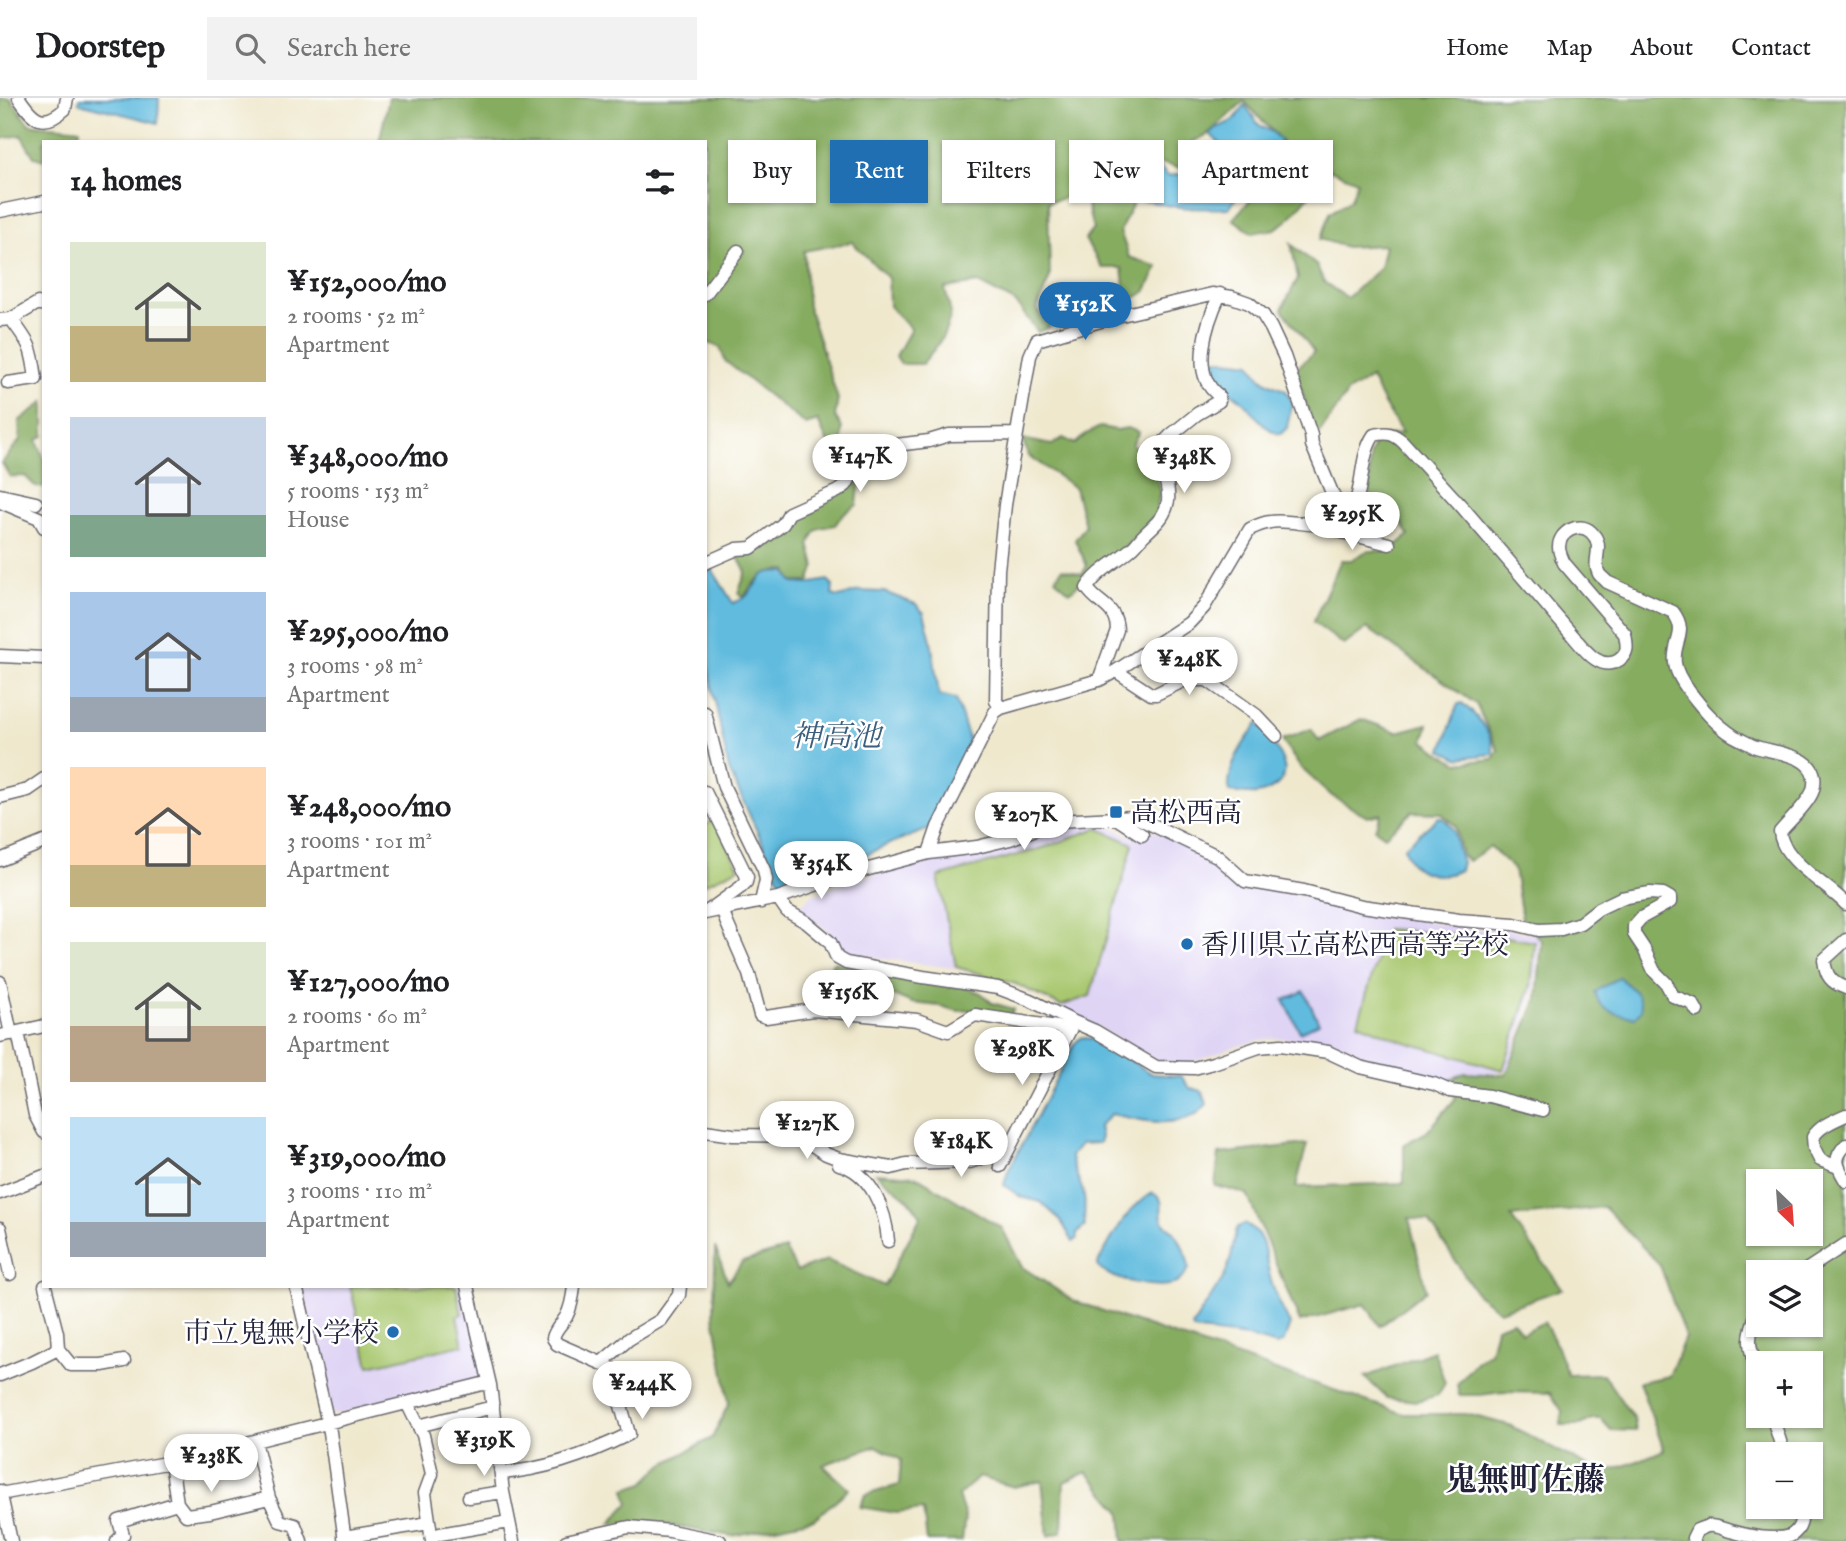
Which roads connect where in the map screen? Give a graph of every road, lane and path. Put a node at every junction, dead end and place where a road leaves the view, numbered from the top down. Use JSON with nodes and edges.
{"nodes":[{"id":1,"x":19,"y":98,"type":"edge"},
{"id":2,"x":67,"y":98,"type":"edge"},
{"id":3,"x":42,"y":202,"type":"edge"},
{"id":4,"x":0,"y":211,"type":"edge"},
{"id":5,"x":737,"y":251,"type":"dead end"},
{"id":6,"x":707,"y":291,"type":"edge"},
{"id":7,"x":1220,"y":294,"type":"junction"},
{"id":8,"x":42,"y":304,"type":"edge"},
{"id":9,"x":5,"y":319,"type":"edge"},
{"id":10,"x":8,"y":383,"type":"dead end"},
{"id":11,"x":1017,"y":434,"type":"junction"},
{"id":12,"x":0,"y":497,"type":"edge"},
{"id":13,"x":36,"y":503,"type":"dead end"},
{"id":14,"x":1337,"y":522,"type":"junction"},
{"id":15,"x":42,"y":523,"type":"edge"},
{"id":16,"x":1389,"y":544,"type":"dead end"},
{"id":17,"x":707,"y":562,"type":"edge"},
{"id":18,"x":0,"y":656,"type":"edge"},
{"id":19,"x":42,"y":658,"type":"edge"},
{"id":20,"x":1116,"y":671,"type":"junction"},
{"id":21,"x":1099,"y":680,"type":"junction"},
{"id":22,"x":1001,"y":708,"type":"junction"},
{"id":23,"x":707,"y":721,"type":"edge"},
{"id":24,"x":1276,"y":736,"type":"dead end"},
{"id":25,"x":42,"y":780,"type":"edge"},
{"id":26,"x":707,"y":796,"type":"edge"},
{"id":27,"x":0,"y":797,"type":"edge"},
{"id":28,"x":1116,"y":818,"type":"junction"},
{"id":29,"x":1142,"y":835,"type":"dead end"},
{"id":30,"x":42,"y":843,"type":"edge"},
{"id":31,"x":929,"y":853,"type":"junction"},
{"id":32,"x":0,"y":860,"type":"edge"},
{"id":33,"x":778,"y":898,"type":"junction"},
{"id":34,"x":761,"y":902,"type":"junction"},
{"id":35,"x":1846,"y":904,"type":"edge"},
{"id":36,"x":723,"y":910,"type":"junction"},
{"id":37,"x":707,"y":912,"type":"edge"},
{"id":38,"x":707,"y":913,"type":"edge"},
{"id":39,"x":1846,"y":940,"type":"edge"},
{"id":40,"x":0,"y":982,"type":"edge"},
{"id":41,"x":1846,"y":988,"type":"edge"},
{"id":42,"x":1697,"y":1010,"type":"dead end"},
{"id":43,"x":42,"y":1026,"type":"edge"},
{"id":44,"x":1072,"y":1028,"type":"junction"},
{"id":45,"x":10,"y":1034,"type":"edge"},
{"id":46,"x":1543,"y":1110,"type":"dead end"},
{"id":47,"x":1846,"y":1115,"type":"edge"},
{"id":48,"x":42,"y":1128,"type":"edge"},
{"id":49,"x":707,"y":1131,"type":"edge"},
{"id":50,"x":1846,"y":1145,"type":"edge"},
{"id":51,"x":1008,"y":1149,"type":"junction"},
{"id":52,"x":827,"y":1154,"type":"junction"},
{"id":53,"x":1000,"y":1166,"type":"dead end"},
{"id":54,"x":1838,"y":1167,"type":"junction"},
{"id":55,"x":42,"y":1178,"type":"edge"},
{"id":56,"x":1846,"y":1181,"type":"edge"},
{"id":57,"x":0,"y":1193,"type":"edge"},
{"id":58,"x":1,"y":1233,"type":"edge"},
{"id":59,"x":888,"y":1241,"type":"dead end"},
{"id":60,"x":1846,"y":1244,"type":"edge"},
{"id":61,"x":1821,"y":1260,"type":"edge"},
{"id":62,"x":10,"y":1274,"type":"dead end"},
{"id":63,"x":46,"y":1288,"type":"edge"},
{"id":64,"x":296,"y":1288,"type":"edge"},
{"id":65,"x":467,"y":1288,"type":"edge"},
{"id":66,"x":574,"y":1288,"type":"edge"},
{"id":67,"x":680,"y":1288,"type":"edge"},
{"id":68,"x":58,"y":1349,"type":"junction"},
{"id":69,"x":124,"y":1361,"type":"dead end"},
{"id":70,"x":601,"y":1363,"type":"junction"},
{"id":71,"x":0,"y":1375,"type":"edge"},
{"id":72,"x":490,"y":1385,"type":"junction"},
{"id":73,"x":407,"y":1403,"type":"junction"},
{"id":74,"x":493,"y":1408,"type":"junction"},
{"id":75,"x":328,"y":1422,"type":"junction"},
{"id":76,"x":422,"y":1425,"type":"dead end"},
{"id":77,"x":255,"y":1441,"type":"junction"},
{"id":78,"x":170,"y":1462,"type":"junction"},
{"id":79,"x":501,"y":1473,"type":"junction"},
{"id":80,"x":503,"y":1492,"type":"junction"},
{"id":81,"x":0,"y":1493,"type":"edge"},
{"id":82,"x":469,"y":1497,"type":"dead end"},
{"id":83,"x":269,"y":1498,"type":"junction"},
{"id":84,"x":177,"y":1503,"type":"junction"},
{"id":85,"x":1802,"y":1519,"type":"edge"},
{"id":86,"x":509,"y":1522,"type":"junction"},
{"id":87,"x":429,"y":1523,"type":"junction"},
{"id":88,"x":436,"y":1537,"type":"edge"},
{"id":89,"x":344,"y":1539,"type":"edge"},
{"id":90,"x":11,"y":1541,"type":"edge"},
{"id":91,"x":117,"y":1541,"type":"edge"},
{"id":92,"x":301,"y":1541,"type":"edge"},
{"id":93,"x":513,"y":1541,"type":"edge"},
{"id":94,"x":566,"y":1541,"type":"edge"},
{"id":95,"x":720,"y":1541,"type":"edge"},
{"id":96,"x":1694,"y":1541,"type":"edge"}],
"edges":[{"from":1,"to":2,"type":"street"},
{"from":3,"to":4,"type":"street"},
{"from":5,"to":6,"type":"street"},
{"from":7,"to":11,"type":"street"},
{"from":7,"to":14,"type":"street"},
{"from":7,"to":21,"type":"street"},
{"from":8,"to":9,"type":"street"},
{"from":9,"to":10,"type":"street"},
{"from":11,"to":17,"type":"street"},
{"from":11,"to":22,"type":"street"},
{"from":12,"to":13,"type":"street"},
{"from":12,"to":15,"type":"street"},
{"from":14,"to":16,"type":"street"},
{"from":14,"to":20,"type":"street"},
{"from":14,"to":35,"type":"street"},
{"from":18,"to":19,"type":"street"},
{"from":20,"to":21,"type":"street"},
{"from":20,"to":24,"type":"street"},
{"from":21,"to":22,"type":"street"},
{"from":22,"to":31,"type":"street"},
{"from":23,"to":34,"type":"street"},
{"from":25,"to":27,"type":"street"},
{"from":26,"to":37,"type":"street"},
{"from":28,"to":29,"type":"street"},
{"from":28,"to":31,"type":"street"},
{"from":28,"to":42,"type":"street"},
{"from":30,"to":32,"type":"street"},
{"from":31,"to":33,"type":"street"},
{"from":33,"to":34,"type":"street"},
{"from":33,"to":44,"type":"street"},
{"from":34,"to":36,"type":"street"},
{"from":36,"to":38,"type":"street"},
{"from":36,"to":44,"type":"street"},
{"from":39,"to":41,"type":"street"},
{"from":40,"to":45,"type":"street"},
{"from":43,"to":45,"type":"street"},
{"from":44,"to":46,"type":"street"},
{"from":44,"to":51,"type":"street"},
{"from":45,"to":48,"type":"street"},
{"from":47,"to":54,"type":"street"},
{"from":49,"to":52,"type":"street"},
{"from":50,"to":54,"type":"street"},
{"from":51,"to":52,"type":"street"},
{"from":51,"to":53,"type":"street"},
{"from":52,"to":59,"type":"street"},
{"from":54,"to":56,"type":"street"},
{"from":55,"to":57,"type":"street"},
{"from":58,"to":62,"type":"street"},
{"from":60,"to":61,"type":"street"},
{"from":63,"to":68,"type":"street"},
{"from":64,"to":75,"type":"street"},
{"from":65,"to":72,"type":"street"},
{"from":66,"to":70,"type":"street"},
{"from":67,"to":70,"type":"street"},
{"from":68,"to":69,"type":"street"},
{"from":68,"to":71,"type":"street"},
{"from":70,"to":79,"type":"street"},
{"from":72,"to":73,"type":"street"},
{"from":72,"to":74,"type":"street"},
{"from":73,"to":75,"type":"street"},
{"from":73,"to":87,"type":"street"},
{"from":74,"to":76,"type":"street"},
{"from":74,"to":79,"type":"street"},
{"from":75,"to":77,"type":"street"},
{"from":75,"to":89,"type":"street"},
{"from":77,"to":78,"type":"street"},
{"from":77,"to":83,"type":"street"},
{"from":78,"to":81,"type":"street"},
{"from":78,"to":84,"type":"street"},
{"from":79,"to":80,"type":"street"},
{"from":80,"to":82,"type":"street"},
{"from":80,"to":86,"type":"street"},
{"from":81,"to":90,"type":"street"},
{"from":83,"to":84,"type":"street"},
{"from":83,"to":92,"type":"street"},
{"from":84,"to":91,"type":"street"},
{"from":85,"to":96,"type":"street"},
{"from":86,"to":88,"type":"street"},
{"from":86,"to":93,"type":"street"},
{"from":87,"to":88,"type":"street"},
{"from":87,"to":89,"type":"street"},
{"from":94,"to":95,"type":"street"}]}
